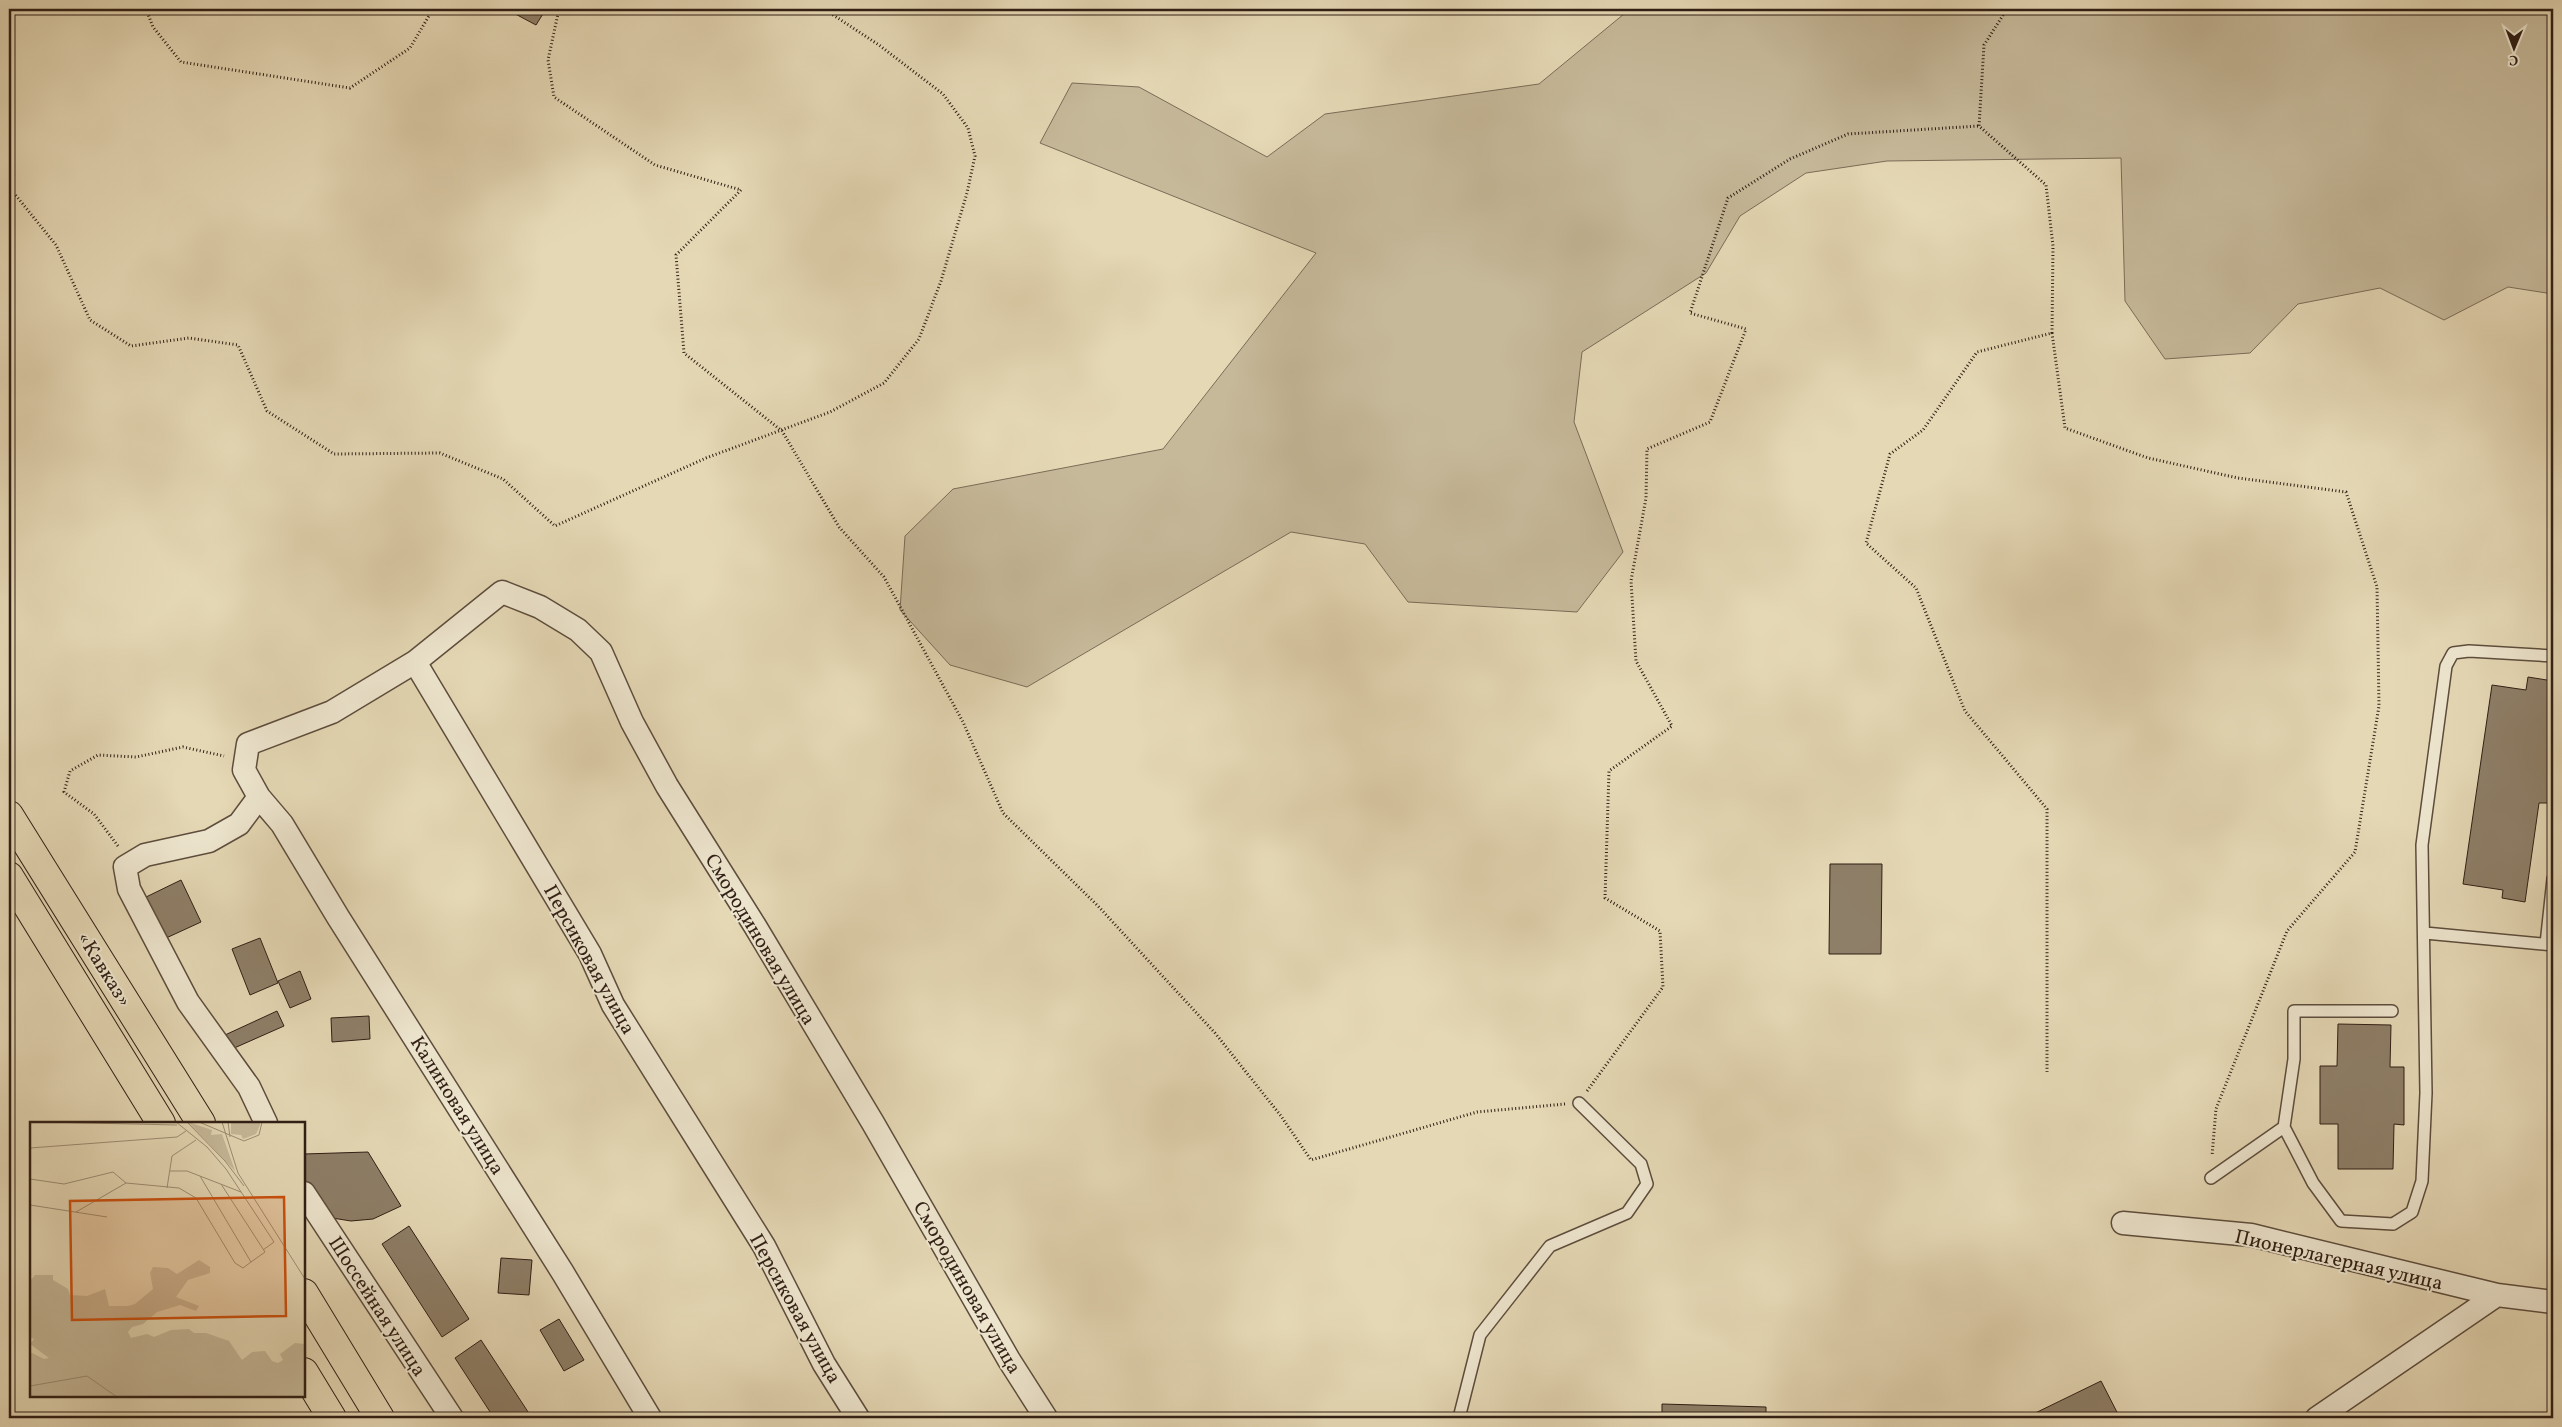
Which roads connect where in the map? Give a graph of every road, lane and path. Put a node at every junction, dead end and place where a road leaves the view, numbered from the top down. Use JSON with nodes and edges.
{"nodes":[{"id":1,"x":146,"y":9,"type":"edge"},
{"id":2,"x":433,"y":9,"type":"edge"},
{"id":3,"x":559,"y":9,"type":"edge"},
{"id":4,"x":824,"y":9,"type":"edge"},
{"id":5,"x":2007,"y":9,"type":"edge"},
{"id":6,"x":1979,"y":126,"type":"junction"},
{"id":7,"x":9,"y":187,"type":"edge"},
{"id":8,"x":2052,"y":332,"type":"junction"},
{"id":9,"x":782,"y":430,"type":"junction"},
{"id":10,"x":2553,"y":656,"type":"edge"},
{"id":11,"x":415,"y":662,"type":"junction"},
{"id":12,"x":246,"y":752,"type":"junction"},
{"id":13,"x":259,"y":797,"type":"junction"},
{"id":14,"x":9,"y":814,"type":"edge"},
{"id":15,"x":125,"y":867,"type":"junction"},
{"id":16,"x":9,"y":876,"type":"edge"},
{"id":17,"x":2553,"y":879,"type":"edge"},
{"id":18,"x":2425,"y":933,"type":"junction"},
{"id":19,"x":2550,"y":945,"type":"edge"},
{"id":20,"x":2392,"y":1011,"type":"dead end"},
{"id":21,"x":2047,"y":1072,"type":"dead end"},
{"id":22,"x":1579,"y":1102,"type":"junction"},
{"id":23,"x":160,"y":1122,"type":"edge"},
{"id":24,"x":200,"y":1122,"type":"edge"},
{"id":25,"x":266,"y":1122,"type":"edge"},
{"id":26,"x":2284,"y":1127,"type":"junction"},
{"id":27,"x":2211,"y":1178,"type":"joint"},
{"id":28,"x":305,"y":1195,"type":"edge"},
{"id":29,"x":2123,"y":1223,"type":"dead end"},
{"id":30,"x":2497,"y":1295,"type":"junction"},
{"id":31,"x":305,"y":1296,"type":"edge"},
{"id":32,"x":2553,"y":1302,"type":"edge"},
{"id":33,"x":305,"y":1374,"type":"edge"},
{"id":34,"x":332,"y":1418,"type":"edge"},
{"id":35,"x":380,"y":1418,"type":"edge"},
{"id":36,"x":452,"y":1418,"type":"edge"},
{"id":37,"x":650,"y":1418,"type":"edge"},
{"id":38,"x":858,"y":1418,"type":"edge"},
{"id":39,"x":1046,"y":1418,"type":"edge"},
{"id":40,"x":1458,"y":1418,"type":"edge"},
{"id":41,"x":2317,"y":1418,"type":"edge"}],
"edges":[{"from":1,"to":2,"type":"path"},
{"from":3,"to":9,"type":"path"},
{"from":4,"to":9,"type":"path"},
{"from":5,"to":6,"type":"path"},
{"from":6,"to":8,"type":"path"},
{"from":6,"to":22,"type":"path"},
{"from":7,"to":9,"type":"path"},
{"from":8,"to":21,"type":"path"},
{"from":8,"to":27,"type":"path"},
{"from":9,"to":22,"type":"path"},
{"from":10,"to":18,"type":"lane"},
{"from":11,"to":12,"type":"street"},
{"from":11,"to":38,"type":"street","name":"Персиковая улица"},
{"from":11,"to":39,"type":"street","name":"Смородиновая улица"},
{"from":12,"to":13,"type":"street","name":"Калиновая улица"},
{"from":12,"to":15,"type":"path"},
{"from":13,"to":15,"type":"street"},
{"from":13,"to":37,"type":"street","name":"Калиновая улица"},
{"from":14,"to":24,"type":"highway","name":"«Кавказ»"},
{"from":15,"to":25,"type":"street"},
{"from":16,"to":23,"type":"highway","name":"«Кавказ»"},
{"from":17,"to":19,"type":"lane"},
{"from":18,"to":19,"type":"lane"},
{"from":18,"to":26,"type":"lane"},
{"from":20,"to":26,"type":"lane"},
{"from":22,"to":40,"type":"lane"},
{"from":26,"to":27,"type":"lane"},
{"from":28,"to":36,"type":"street","name":"Шоссейная улица"},
{"from":29,"to":30,"type":"street","name":"Пионерлагерная улица"},
{"from":30,"to":32,"type":"street","name":"Пионерлагерная улица"},
{"from":30,"to":41,"type":"street"},
{"from":31,"to":35,"type":"highway"},
{"from":33,"to":34,"type":"highway"}]}
